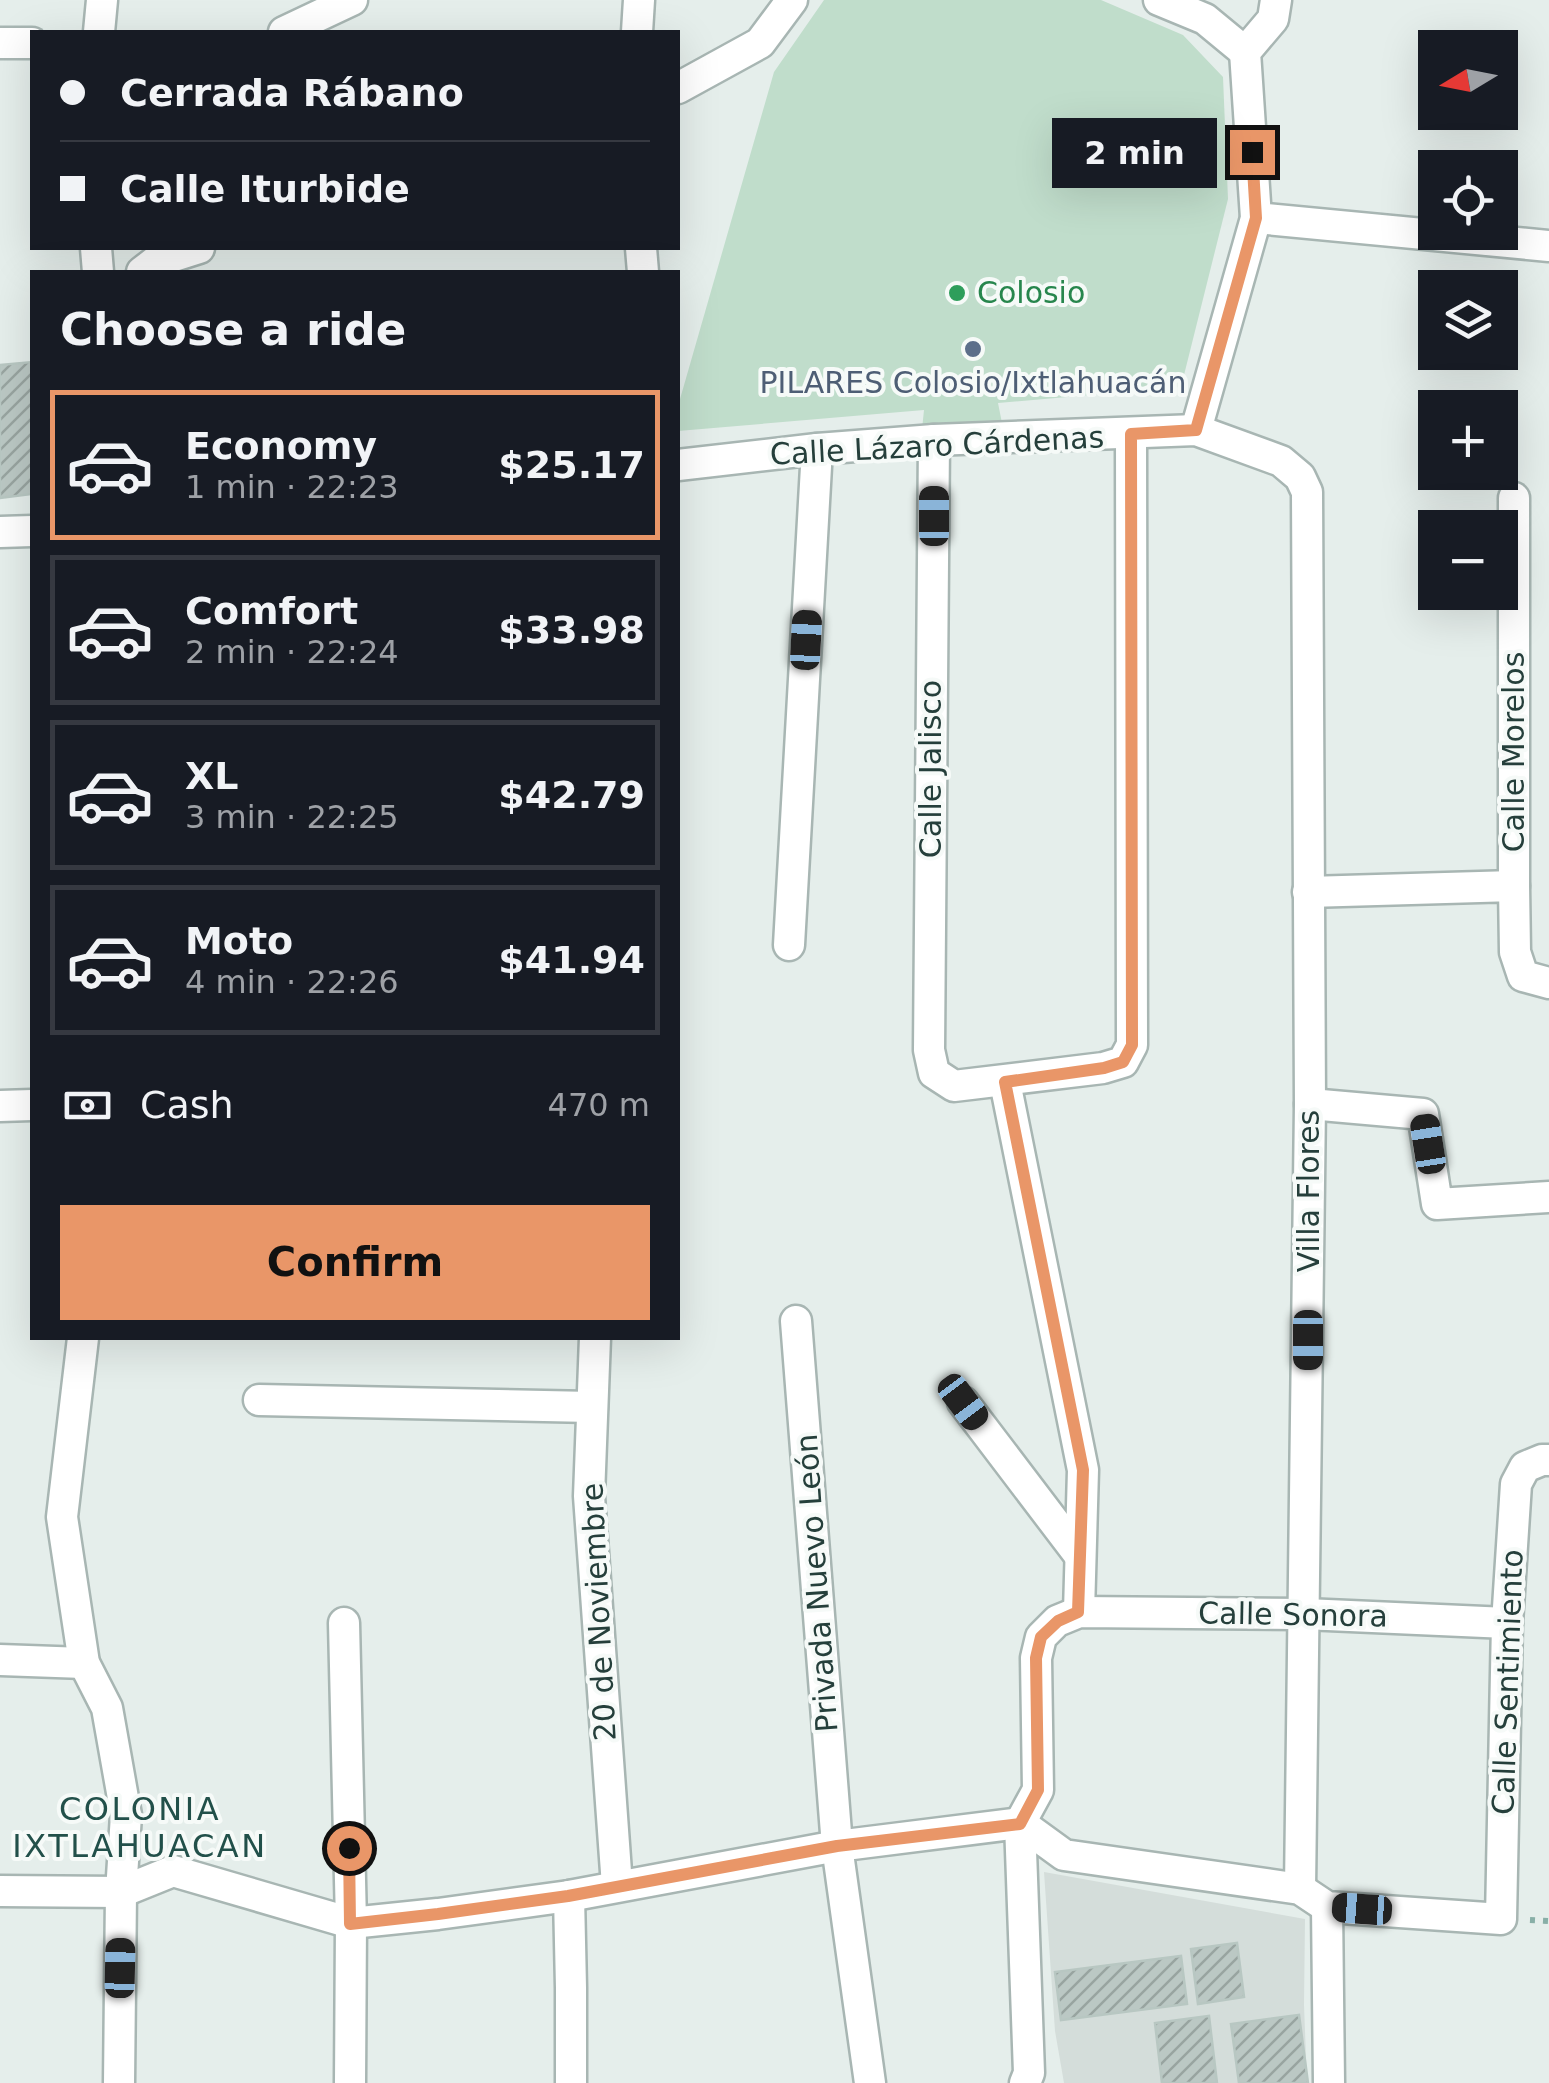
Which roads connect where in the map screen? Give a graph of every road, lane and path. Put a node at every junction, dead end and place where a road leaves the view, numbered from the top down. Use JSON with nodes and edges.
{"nodes":[{"id":1,"x":102,"y":0,"type":"edge"},
{"id":2,"x":352,"y":0,"type":"edge"},
{"id":3,"x":639,"y":0,"type":"edge"},
{"id":4,"x":792,"y":0,"type":"edge"},
{"id":5,"x":1160,"y":0,"type":"edge"},
{"id":6,"x":1276,"y":0,"type":"edge"},
{"id":7,"x":299,"y":18,"type":"edge"},
{"id":8,"x":100,"y":30,"type":"edge"},
{"id":9,"x":637,"y":30,"type":"edge"},
{"id":10,"x":0,"y":43,"type":"edge"},
{"id":11,"x":30,"y":43,"type":"edge"},
{"id":12,"x":1245,"y":52,"type":"junction"},
{"id":13,"x":680,"y":87,"type":"edge"},
{"id":14,"x":1256,"y":218,"type":"junction"},
{"id":15,"x":1549,"y":246,"type":"edge"},
{"id":16,"x":194,"y":250,"type":"edge"},
{"id":17,"x":145,"y":270,"type":"edge"},
{"id":18,"x":1196,"y":430,"type":"junction"},
{"id":19,"x":1131,"y":434,"type":"junction"},
{"id":20,"x":934,"y":440,"type":"junction"},
{"id":21,"x":817,"y":449,"type":"junction"},
{"id":22,"x":680,"y":466,"type":"edge"},
{"id":23,"x":1514,"y":498,"type":"dead end"},
{"id":24,"x":30,"y":531,"type":"edge"},
{"id":25,"x":0,"y":532,"type":"edge"},
{"id":26,"x":1514,"y":886,"type":"junction"},
{"id":27,"x":1308,"y":892,"type":"junction"},
{"id":28,"x":788,"y":944,"type":"dead end"},
{"id":29,"x":1549,"y":983,"type":"edge"},
{"id":30,"x":1005,"y":1082,"type":"junction"},
{"id":31,"x":1310,"y":1104,"type":"junction"},
{"id":32,"x":30,"y":1105,"type":"edge"},
{"id":33,"x":0,"y":1106,"type":"edge"},
{"id":34,"x":1549,"y":1197,"type":"edge"},
{"id":35,"x":796,"y":1321,"type":"dead end"},
{"id":36,"x":82,"y":1340,"type":"edge"},
{"id":37,"x":595,"y":1340,"type":"edge"},
{"id":38,"x":259,"y":1400,"type":"dead end"},
{"id":39,"x":963,"y":1402,"type":"dead end"},
{"id":40,"x":592,"y":1407,"type":"junction"},
{"id":41,"x":1545,"y":1460,"type":"edge"},
{"id":42,"x":1080,"y":1556,"type":"junction"},
{"id":43,"x":1078,"y":1612,"type":"junction"},
{"id":44,"x":1306,"y":1614,"type":"junction"},
{"id":45,"x":344,"y":1622,"type":"dead end"},
{"id":46,"x":1507,"y":1623,"type":"junction"},
{"id":47,"x":0,"y":1660,"type":"edge"},
{"id":48,"x":84,"y":1662,"type":"junction"},
{"id":49,"x":1020,"y":1824,"type":"junction"},
{"id":50,"x":837,"y":1846,"type":"junction"},
{"id":51,"x":617,"y":1886,"type":"junction"},
{"id":52,"x":1300,"y":1889,"type":"junction"},
{"id":53,"x":0,"y":1891,"type":"edge"},
{"id":54,"x":121,"y":1892,"type":"junction"},
{"id":55,"x":568,"y":1896,"type":"junction"},
{"id":56,"x":1327,"y":1907,"type":"junction"},
{"id":57,"x":350,"y":1924,"type":"junction"},
{"id":58,"x":1027,"y":2078,"type":"edge"},
{"id":59,"x":118,"y":2083,"type":"edge"},
{"id":60,"x":350,"y":2083,"type":"edge"},
{"id":61,"x":570,"y":2083,"type":"edge"},
{"id":62,"x":870,"y":2083,"type":"edge"},
{"id":63,"x":1329,"y":2083,"type":"edge"}],
"edges":[{"from":1,"to":8,"type":"street"},
{"from":2,"to":7,"type":"street"},
{"from":3,"to":9,"type":"street"},
{"from":4,"to":13,"type":"street"},
{"from":5,"to":12,"type":"street"},
{"from":6,"to":12,"type":"street"},
{"from":10,"to":11,"type":"street"},
{"from":12,"to":14,"type":"street"},
{"from":14,"to":15,"type":"street"},
{"from":14,"to":18,"type":"street"},
{"from":16,"to":17,"type":"street"},
{"from":18,"to":19,"type":"street","name":"Calle Lázaro Cárdenas"},
{"from":18,"to":27,"type":"street","name":"Villa Flores"},
{"from":19,"to":20,"type":"street","name":"Calle Lázaro Cárdenas"},
{"from":19,"to":30,"type":"street"},
{"from":20,"to":21,"type":"street","name":"Calle Lázaro Cárdenas"},
{"from":20,"to":30,"type":"street","name":"Calle Jalisco"},
{"from":21,"to":22,"type":"street","name":"Calle Lázaro Cárdenas"},
{"from":21,"to":28,"type":"street"},
{"from":23,"to":26,"type":"street","name":"Calle Morelos"},
{"from":24,"to":25,"type":"street"},
{"from":26,"to":27,"type":"street"},
{"from":26,"to":29,"type":"street","name":"Calle Morelos"},
{"from":27,"to":31,"type":"street","name":"Villa Flores"},
{"from":30,"to":42,"type":"street"},
{"from":31,"to":34,"type":"street"},
{"from":31,"to":44,"type":"street","name":"Villa Flores"},
{"from":32,"to":33,"type":"street"},
{"from":35,"to":50,"type":"street","name":"Privada Nuevo León"},
{"from":36,"to":48,"type":"street"},
{"from":37,"to":40,"type":"street","name":"20 de Noviembre"},
{"from":38,"to":40,"type":"street"},
{"from":39,"to":42,"type":"street"},
{"from":40,"to":51,"type":"street","name":"20 de Noviembre"},
{"from":41,"to":46,"type":"street","name":"Calle Sentimiento"},
{"from":42,"to":43,"type":"street"},
{"from":43,"to":44,"type":"street","name":"Calle Sonora"},
{"from":43,"to":49,"type":"street"},
{"from":44,"to":46,"type":"street","name":"Calle Sonora"},
{"from":44,"to":52,"type":"street","name":"Villa Flores"},
{"from":45,"to":57,"type":"street"},
{"from":46,"to":56,"type":"street","name":"Calle Sentimiento"},
{"from":47,"to":48,"type":"street"},
{"from":48,"to":54,"type":"street"},
{"from":49,"to":50,"type":"street"},
{"from":49,"to":52,"type":"street"},
{"from":49,"to":58,"type":"street"},
{"from":50,"to":51,"type":"street"},
{"from":50,"to":62,"type":"street","name":"Privada Nuevo León"},
{"from":51,"to":55,"type":"street"},
{"from":52,"to":56,"type":"street"},
{"from":53,"to":54,"type":"street"},
{"from":54,"to":57,"type":"street"},
{"from":54,"to":59,"type":"street"},
{"from":55,"to":57,"type":"street"},
{"from":55,"to":61,"type":"street"},
{"from":56,"to":63,"type":"street"},
{"from":57,"to":60,"type":"street"}]}
